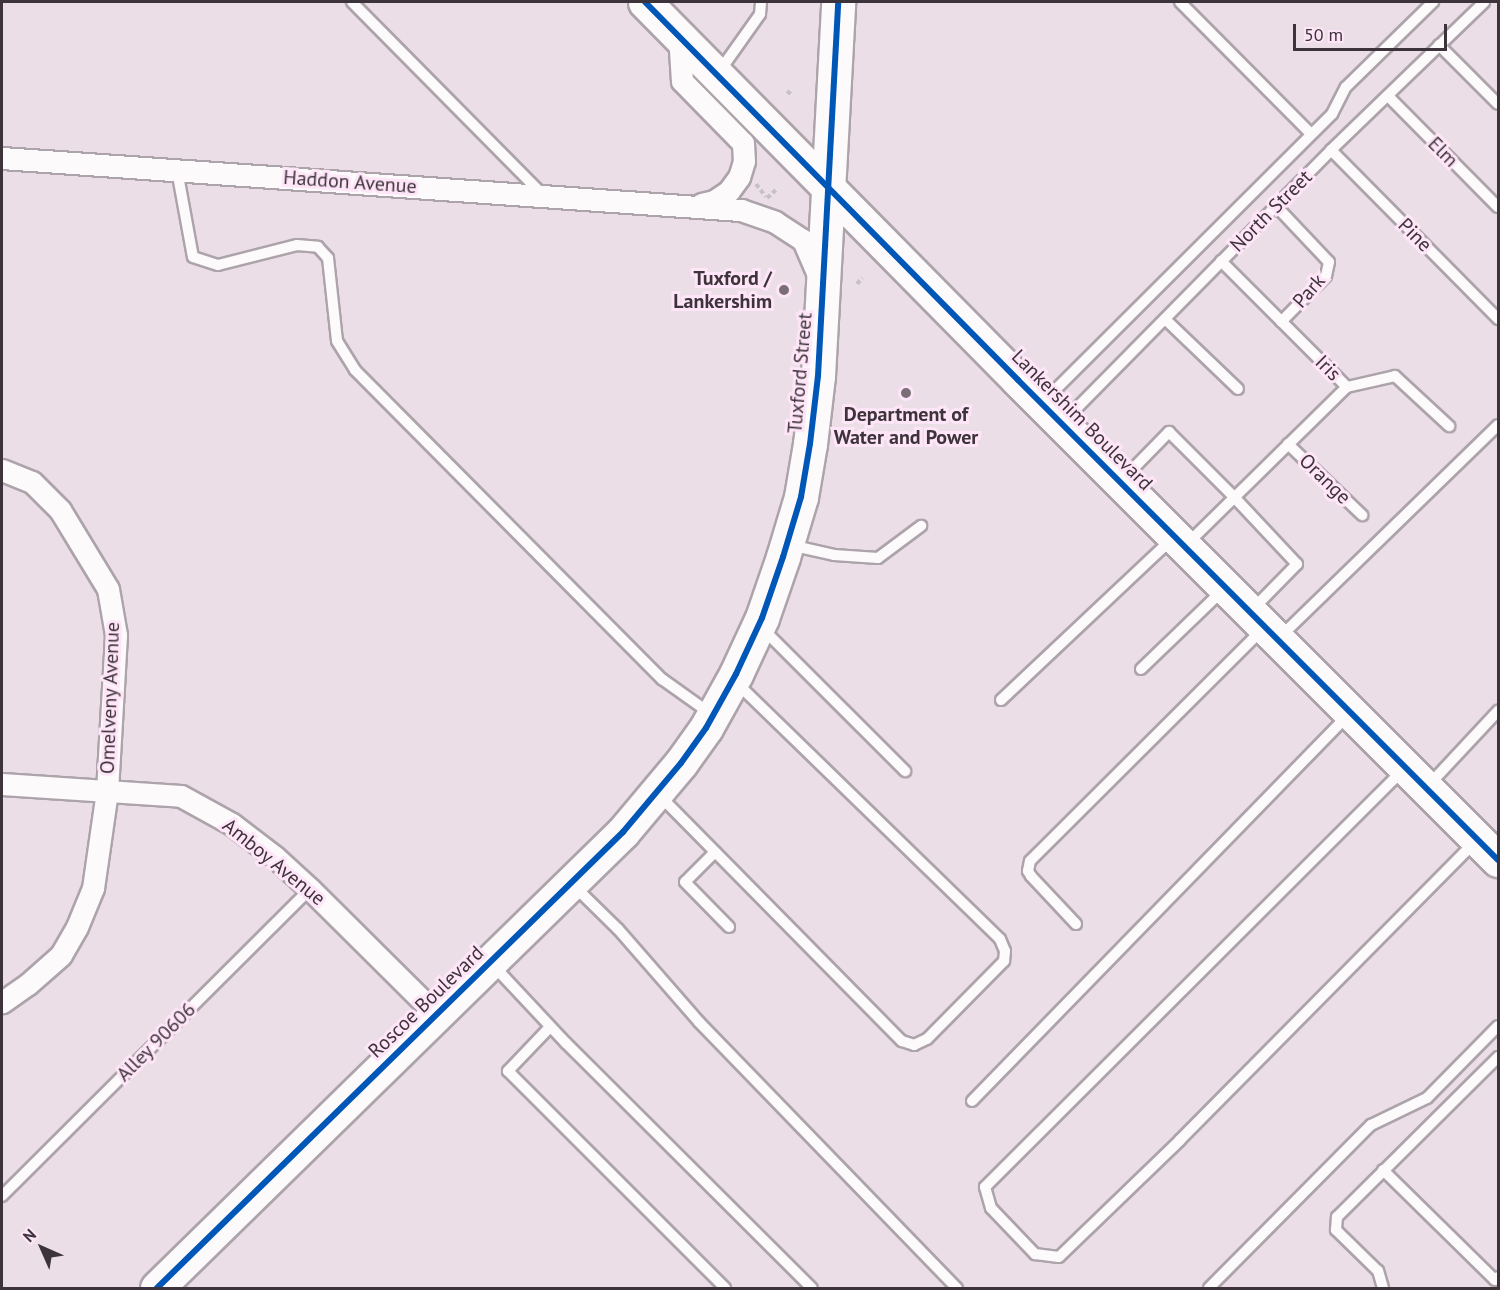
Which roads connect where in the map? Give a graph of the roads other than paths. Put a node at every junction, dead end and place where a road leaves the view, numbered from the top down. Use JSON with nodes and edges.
{"nodes":[{"id":1,"x":355,"y":2,"type":"edge"},
{"id":2,"x":645,"y":2,"type":"edge"},
{"id":3,"x":761,"y":2,"type":"edge"},
{"id":4,"x":838,"y":2,"type":"edge"},
{"id":5,"x":1180,"y":2,"type":"edge"},
{"id":6,"x":1433,"y":2,"type":"edge"},
{"id":7,"x":1484,"y":2,"type":"edge"},
{"id":8,"x":679,"y":35,"type":"junction"},
{"id":9,"x":1439,"y":45,"type":"junction"},
{"id":10,"x":718,"y":74,"type":"junction"},
{"id":11,"x":1388,"y":96,"type":"junction"},
{"id":12,"x":1498,"y":104,"type":"edge"},
{"id":13,"x":1311,"y":134,"type":"junction"},
{"id":14,"x":1331,"y":150,"type":"junction"},
{"id":15,"x":2,"y":159,"type":"edge"},
{"id":16,"x":177,"y":170,"type":"junction"},
{"id":17,"x":827,"y":184,"type":"junction"},
{"id":18,"x":542,"y":194,"type":"junction"},
{"id":19,"x":698,"y":205,"type":"junction"},
{"id":20,"x":1276,"y":206,"type":"junction"},
{"id":21,"x":1498,"y":207,"type":"edge"},
{"id":22,"x":1221,"y":261,"type":"junction"},
{"id":23,"x":823,"y":285,"type":"junction"},
{"id":24,"x":1165,"y":319,"type":"junction"},
{"id":25,"x":1498,"y":319,"type":"edge"},
{"id":26,"x":1281,"y":322,"type":"junction"},
{"id":27,"x":1347,"y":387,"type":"junction"},
{"id":28,"x":1238,"y":389,"type":"dead end"},
{"id":29,"x":1052,"y":413,"type":"junction"},
{"id":30,"x":1498,"y":425,"type":"edge"},
{"id":31,"x":1449,"y":426,"type":"dead end"},
{"id":32,"x":1288,"y":444,"type":"junction"},
{"id":33,"x":2,"y":470,"type":"edge"},
{"id":34,"x":1120,"y":482,"type":"junction"},
{"id":35,"x":1234,"y":497,"type":"junction"},
{"id":36,"x":1362,"y":515,"type":"dead end"},
{"id":37,"x":921,"y":526,"type":"dead end"},
{"id":38,"x":1179,"y":542,"type":"junction"},
{"id":39,"x":787,"y":544,"type":"junction"},
{"id":40,"x":1226,"y":588,"type":"junction"},
{"id":41,"x":759,"y":625,"type":"junction"},
{"id":42,"x":1264,"y":626,"type":"junction"},
{"id":43,"x":1141,"y":669,"type":"dead end"},
{"id":44,"x":733,"y":679,"type":"junction"},
{"id":45,"x":1001,"y":700,"type":"dead end"},
{"id":46,"x":1498,"y":711,"type":"edge"},
{"id":47,"x":1351,"y":712,"type":"junction"},
{"id":48,"x":710,"y":722,"type":"junction"},
{"id":49,"x":905,"y":771,"type":"dead end"},
{"id":50,"x":1416,"y":778,"type":"junction"},
{"id":51,"x":2,"y":784,"type":"edge"},
{"id":52,"x":107,"y":792,"type":"junction"},
{"id":53,"x":657,"y":792,"type":"junction"},
{"id":54,"x":1488,"y":846,"type":"edge"},
{"id":55,"x":715,"y":852,"type":"junction"},
{"id":56,"x":571,"y":883,"type":"junction"},
{"id":57,"x":310,"y":889,"type":"junction"},
{"id":58,"x":1076,"y":924,"type":"dead end"},
{"id":59,"x":729,"y":927,"type":"dead end"},
{"id":60,"x":490,"y":962,"type":"junction"},
{"id":61,"x":2,"y":1002,"type":"edge"},
{"id":62,"x":436,"y":1014,"type":"junction"},
{"id":63,"x":1498,"y":1026,"type":"edge"},
{"id":64,"x":550,"y":1027,"type":"junction"},
{"id":65,"x":1498,"y":1057,"type":"edge"},
{"id":66,"x":972,"y":1101,"type":"dead end"},
{"id":67,"x":1383,"y":1170,"type":"junction"},
{"id":68,"x":2,"y":1196,"type":"edge"},
{"id":69,"x":1494,"y":1282,"type":"edge"},
{"id":70,"x":157,"y":1288,"type":"edge"},
{"id":71,"x":725,"y":1288,"type":"edge"},
{"id":72,"x":812,"y":1288,"type":"edge"},
{"id":73,"x":957,"y":1288,"type":"edge"},
{"id":74,"x":1209,"y":1288,"type":"edge"},
{"id":75,"x":1383,"y":1288,"type":"edge"}],
"edges":[{"from":1,"to":18,"type":"lane"},
{"from":2,"to":8,"type":"main road","name":"Lankershim Boulevard"},
{"from":3,"to":10,"type":"lane"},
{"from":4,"to":17,"type":"main road","name":"Tuxford Street"},
{"from":5,"to":13,"type":"lane"},
{"from":6,"to":13,"type":"lane"},
{"from":7,"to":9,"type":"lane","name":"North Street"},
{"from":8,"to":10,"type":"main road","name":"Lankershim Boulevard"},
{"from":8,"to":19,"type":"street","name":"Haddon Avenue"},
{"from":9,"to":11,"type":"lane","name":"North Street"},
{"from":9,"to":12,"type":"lane"},
{"from":10,"to":17,"type":"main road","name":"Lankershim Boulevard"},
{"from":11,"to":14,"type":"lane","name":"North Street"},
{"from":11,"to":21,"type":"lane","name":"Elm"},
{"from":13,"to":29,"type":"lane"},
{"from":14,"to":20,"type":"lane","name":"North Street"},
{"from":14,"to":25,"type":"lane","name":"Pine"},
{"from":15,"to":16,"type":"street","name":"Haddon Avenue"},
{"from":16,"to":18,"type":"street","name":"Haddon Avenue"},
{"from":16,"to":48,"type":"lane"},
{"from":17,"to":23,"type":"main road","name":"Tuxford Street"},
{"from":17,"to":29,"type":"main road","name":"Lankershim Boulevard"},
{"from":18,"to":19,"type":"street","name":"Haddon Avenue"},
{"from":19,"to":23,"type":"street","name":"Haddon Avenue"},
{"from":20,"to":22,"type":"lane","name":"North Street"},
{"from":20,"to":26,"type":"lane","name":"Park"},
{"from":22,"to":24,"type":"lane","name":"North Street"},
{"from":22,"to":26,"type":"lane","name":"Iris"},
{"from":23,"to":39,"type":"main road","name":"Tuxford Street"},
{"from":24,"to":28,"type":"lane"},
{"from":24,"to":29,"type":"lane","name":"North Street"},
{"from":26,"to":27,"type":"lane","name":"Iris"},
{"from":27,"to":31,"type":"lane","name":"Iris"},
{"from":27,"to":32,"type":"lane"},
{"from":29,"to":34,"type":"main road","name":"Lankershim Boulevard"},
{"from":30,"to":42,"type":"lane"},
{"from":32,"to":35,"type":"lane"},
{"from":32,"to":36,"type":"lane","name":"Orange"},
{"from":33,"to":52,"type":"street","name":"Omelveny Avenue"},
{"from":34,"to":35,"type":"lane"},
{"from":34,"to":38,"type":"main road","name":"Lankershim Boulevard"},
{"from":35,"to":38,"type":"lane"},
{"from":35,"to":42,"type":"lane"},
{"from":37,"to":39,"type":"lane"},
{"from":38,"to":40,"type":"main road","name":"Lankershim Boulevard"},
{"from":38,"to":45,"type":"lane"},
{"from":39,"to":41,"type":"main road","name":"Tuxford Street"},
{"from":40,"to":42,"type":"main road","name":"Lankershim Boulevard"},
{"from":40,"to":43,"type":"lane"},
{"from":41,"to":44,"type":"main road","name":"Tuxford Street"},
{"from":41,"to":49,"type":"lane"},
{"from":42,"to":47,"type":"main road","name":"Lankershim Boulevard"},
{"from":42,"to":58,"type":"lane"},
{"from":44,"to":48,"type":"main road","name":"Tuxford Street"},
{"from":44,"to":55,"type":"lane"},
{"from":46,"to":50,"type":"lane"},
{"from":47,"to":50,"type":"main road","name":"Lankershim Boulevard"},
{"from":47,"to":66,"type":"lane"},
{"from":48,"to":53,"type":"main road","name":"Roscoe Boulevard"},
{"from":50,"to":54,"type":"main road","name":"Lankershim Boulevard"},
{"from":50,"to":54,"type":"lane"},
{"from":51,"to":52,"type":"street","name":"Amboy Avenue"},
{"from":52,"to":57,"type":"street","name":"Amboy Avenue"},
{"from":52,"to":61,"type":"street","name":"Omelveny Avenue"},
{"from":53,"to":55,"type":"lane"},
{"from":53,"to":56,"type":"main road","name":"Roscoe Boulevard"},
{"from":55,"to":59,"type":"lane"},
{"from":56,"to":60,"type":"main road","name":"Roscoe Boulevard"},
{"from":56,"to":73,"type":"lane"},
{"from":57,"to":62,"type":"street","name":"Amboy Avenue"},
{"from":57,"to":68,"type":"lane","name":"Alley 90606"},
{"from":60,"to":62,"type":"main road","name":"Roscoe Boulevard"},
{"from":60,"to":64,"type":"lane"},
{"from":62,"to":70,"type":"main road","name":"Roscoe Boulevard"},
{"from":63,"to":74,"type":"lane"},
{"from":64,"to":71,"type":"lane"},
{"from":64,"to":72,"type":"lane"},
{"from":65,"to":67,"type":"lane"},
{"from":67,"to":69,"type":"lane"},
{"from":67,"to":75,"type":"lane"}]}
